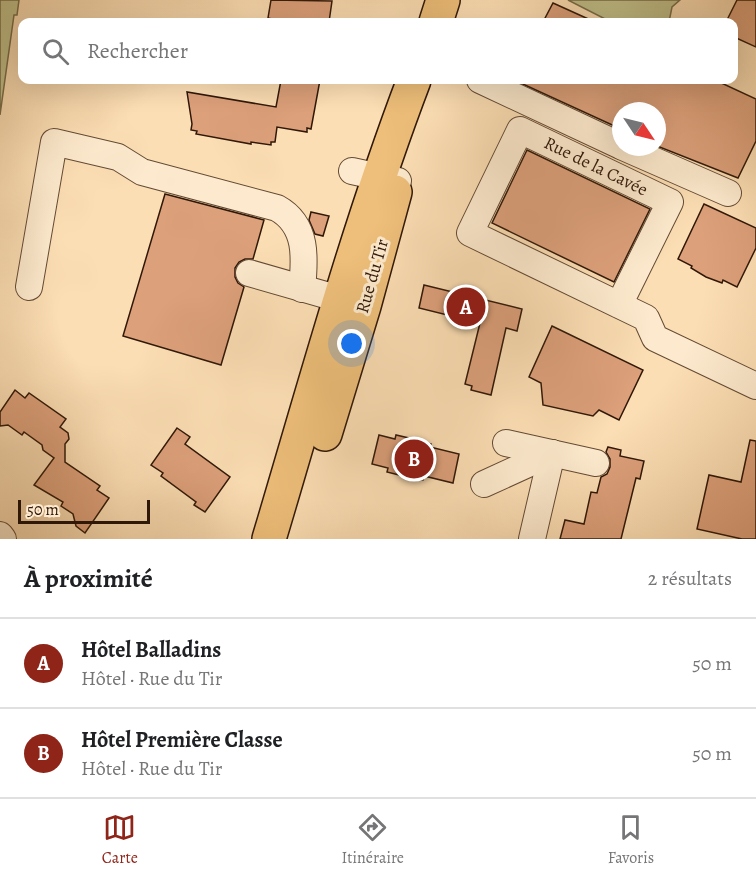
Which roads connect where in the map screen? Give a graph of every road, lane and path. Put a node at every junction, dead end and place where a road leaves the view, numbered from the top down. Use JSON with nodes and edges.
{"nodes":[{"id":1,"x":443,"y":0,"type":"edge"},
{"id":2,"x":437,"y":18,"type":"edge"},
{"id":3,"x":412,"y":84,"type":"edge"},
{"id":4,"x":423,"y":84,"type":"edge"},
{"id":5,"x":488,"y":84,"type":"edge"},
{"id":6,"x":612,"y":142,"type":"edge"},
{"id":7,"x":643,"y":156,"type":"edge"},
{"id":8,"x":376,"y":176,"type":"junction"},
{"id":9,"x":728,"y":193,"type":"dead end"},
{"id":10,"x":249,"y":273,"type":"dead end"},
{"id":11,"x":29,"y":288,"type":"dead end"},
{"id":12,"x":302,"y":289,"type":"junction"},
{"id":13,"x":351,"y":303,"type":"junction"},
{"id":14,"x":619,"y":305,"type":"junction"},
{"id":15,"x":756,"y":386,"type":"edge"},
{"id":16,"x":312,"y":397,"type":"junction"},
{"id":17,"x":506,"y":443,"type":"dead end"},
{"id":18,"x":552,"y":453,"type":"junction"},
{"id":19,"x":596,"y":463,"type":"dead end"},
{"id":20,"x":484,"y":484,"type":"dead end"},
{"id":21,"x":0,"y":536,"type":"edge"},
{"id":22,"x":3,"y":539,"type":"edge"},
{"id":23,"x":269,"y":539,"type":"edge"},
{"id":24,"x":279,"y":539,"type":"edge"},
{"id":25,"x":293,"y":539,"type":"edge"},
{"id":26,"x":532,"y":539,"type":"edge"}],
"edges":[{"from":1,"to":2,"type":"main road"},
{"from":3,"to":8,"type":"main road","name":"Rue du Tir"},
{"from":4,"to":8,"type":"main road","name":"Rue du Tir"},
{"from":5,"to":6,"type":"street"},
{"from":7,"to":9,"type":"street"},
{"from":8,"to":13,"type":"main road","name":"Rue du Tir"},
{"from":10,"to":12,"type":"street"},
{"from":11,"to":12,"type":"street"},
{"from":12,"to":13,"type":"street"},
{"from":13,"to":16,"type":"main road","name":"Rue du Tir"},
{"from":13,"to":25,"type":"main road","name":"Rue du Tir"},
{"from":14,"to":14,"type":"street","name":"Rue de la Cavée"},
{"from":14,"to":15,"type":"street"},
{"from":16,"to":23,"type":"main road","name":"Rue du Tir"},
{"from":16,"to":24,"type":"street","name":"Rue du Tir"},
{"from":17,"to":18,"type":"street"},
{"from":18,"to":19,"type":"street"},
{"from":18,"to":20,"type":"street"},
{"from":18,"to":26,"type":"street"},
{"from":21,"to":22,"type":"street"}]}
